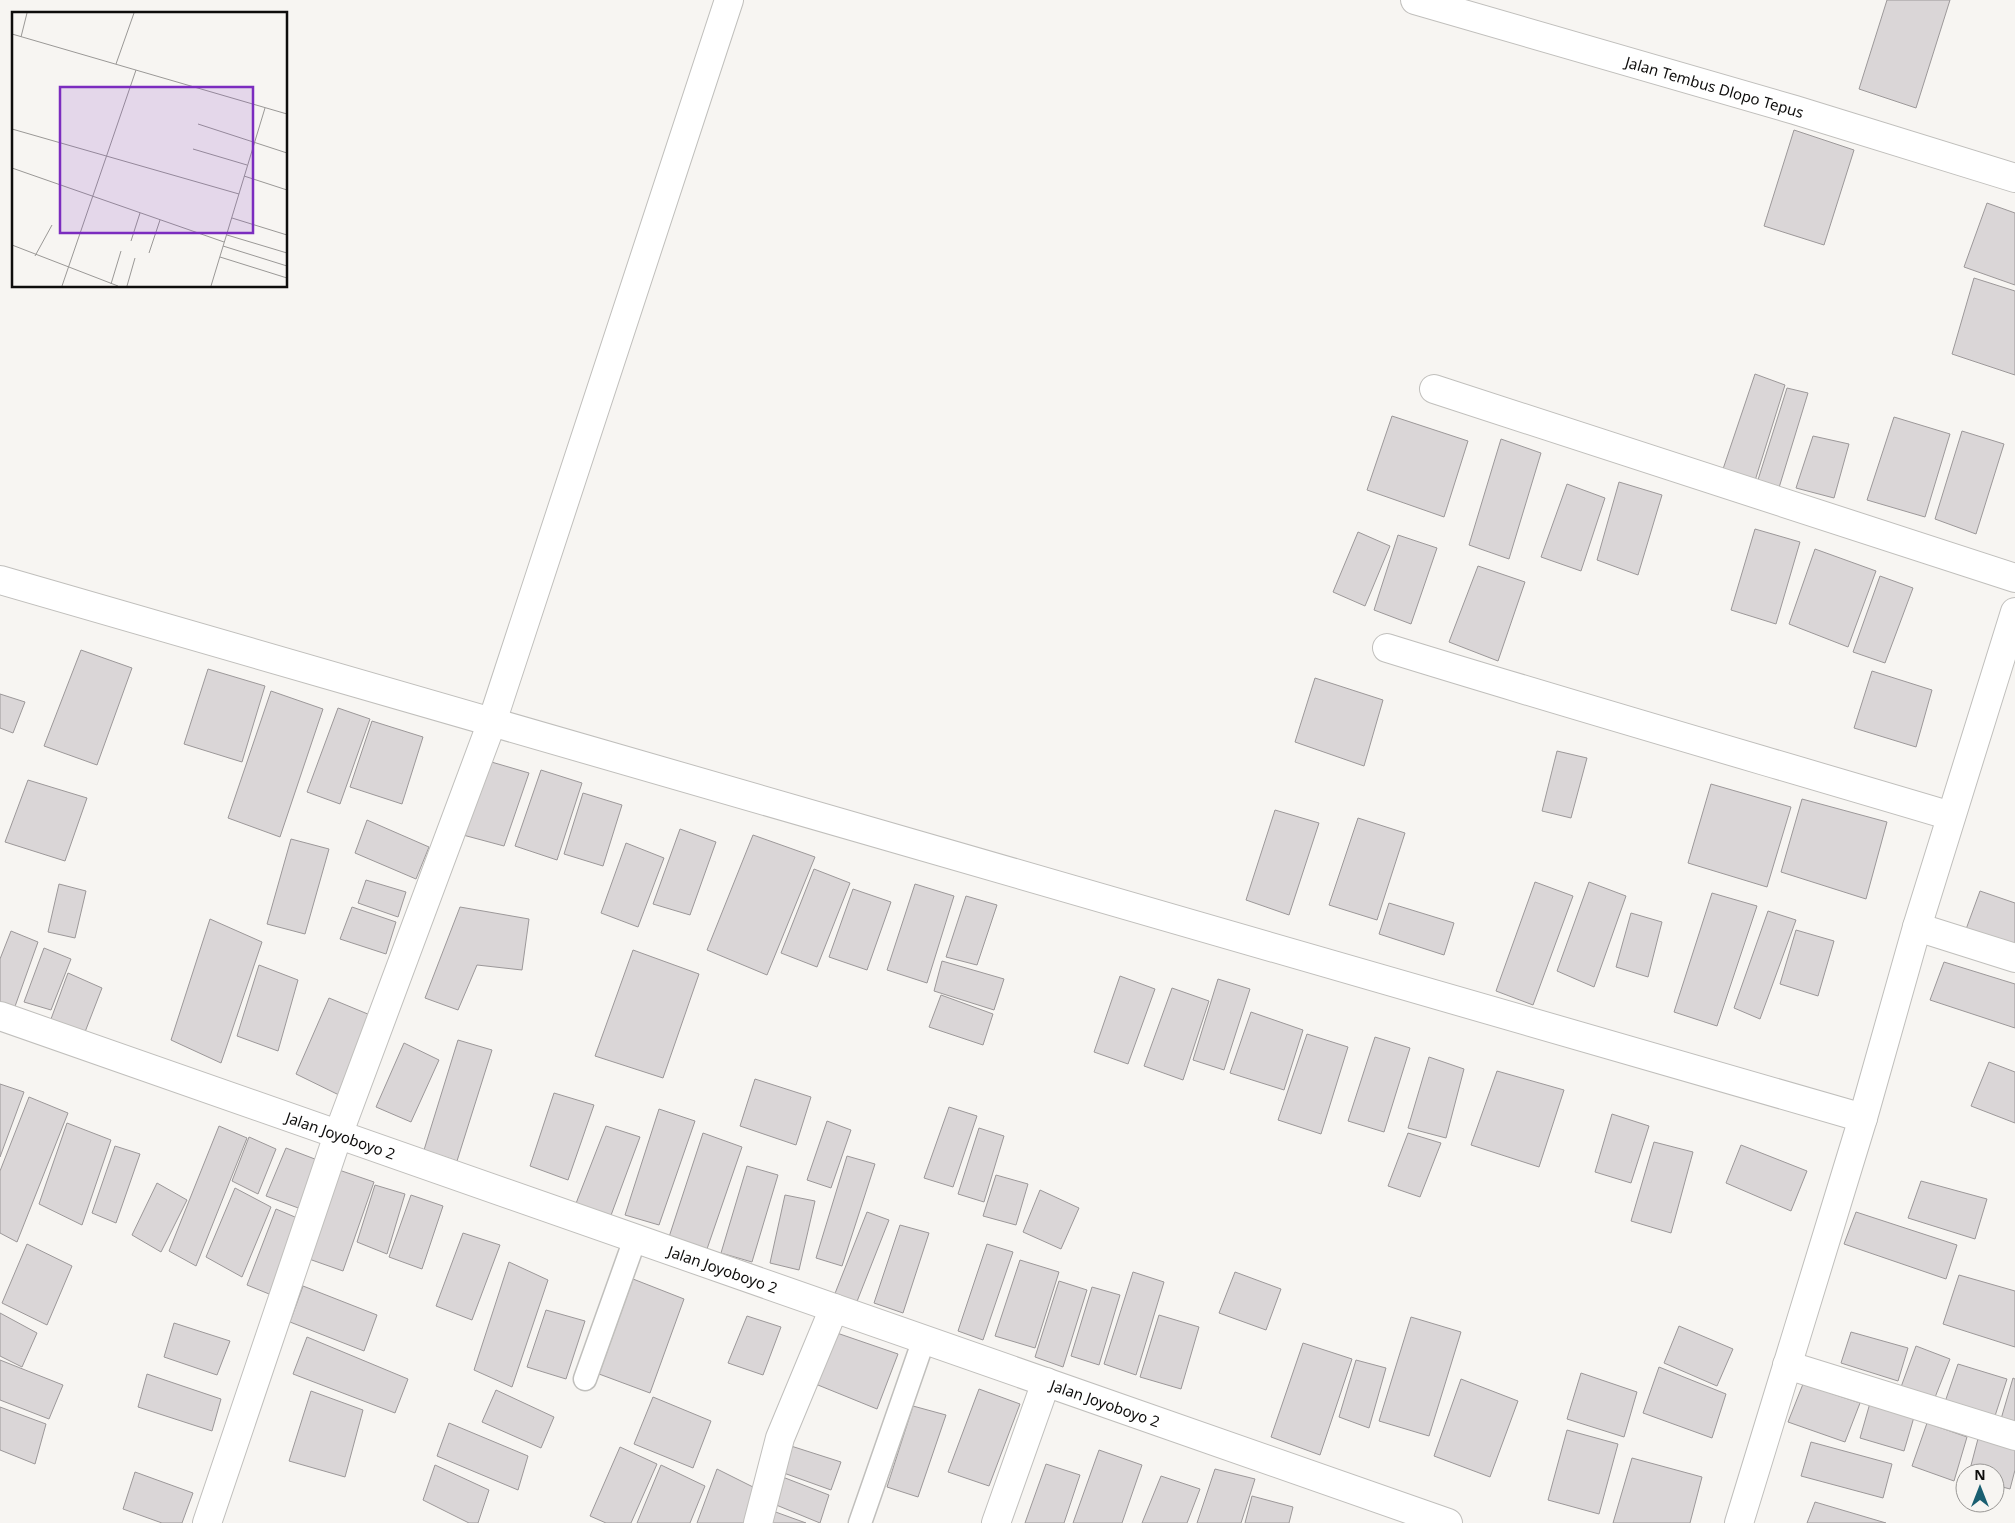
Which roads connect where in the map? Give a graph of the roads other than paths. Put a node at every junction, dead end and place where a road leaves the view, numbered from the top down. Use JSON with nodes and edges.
{"nodes":[{"id":1,"x":729,"y":0,"type":"edge"},
{"id":2,"x":1415,"y":0,"type":"edge"},
{"id":3,"x":2015,"y":178,"type":"edge"},
{"id":4,"x":1434,"y":389,"type":"dead end"},
{"id":5,"x":2015,"y":578,"type":"edge"},
{"id":6,"x":0,"y":580,"type":"edge"},
{"id":7,"x":2015,"y":612,"type":"edge"},
{"id":8,"x":1387,"y":648,"type":"dead end"},
{"id":9,"x":492,"y":722,"type":"junction"},
{"id":10,"x":1951,"y":816,"type":"junction"},
{"id":11,"x":1917,"y":927,"type":"junction"},
{"id":12,"x":2015,"y":958,"type":"edge"},
{"id":13,"x":0,"y":1016,"type":"edge"},
{"id":14,"x":1863,"y":1118,"type":"junction"},
{"id":15,"x":338,"y":1135,"type":"junction"},
{"id":16,"x":635,"y":1238,"type":"junction"},
{"id":17,"x":834,"y":1308,"type":"junction"},
{"id":18,"x":924,"y":1339,"type":"junction"},
{"id":19,"x":1787,"y":1365,"type":"junction"},
{"id":20,"x":585,"y":1379,"type":"dead end"},
{"id":21,"x":1046,"y":1382,"type":"junction"},
{"id":22,"x":2015,"y":1436,"type":"edge"},
{"id":23,"x":207,"y":1523,"type":"edge"},
{"id":24,"x":758,"y":1523,"type":"edge"},
{"id":25,"x":860,"y":1523,"type":"edge"},
{"id":26,"x":996,"y":1523,"type":"edge"},
{"id":27,"x":1448,"y":1523,"type":"edge"},
{"id":28,"x":1739,"y":1523,"type":"edge"}],
"edges":[{"from":1,"to":9,"type":"street"},
{"from":2,"to":3,"type":"street","name":"Jalan Tembus Dlopo Tepus"},
{"from":4,"to":5,"type":"street"},
{"from":6,"to":9,"type":"street"},
{"from":7,"to":10,"type":"street"},
{"from":8,"to":10,"type":"street"},
{"from":9,"to":14,"type":"street"},
{"from":9,"to":15,"type":"street"},
{"from":10,"to":11,"type":"street"},
{"from":11,"to":12,"type":"street"},
{"from":11,"to":14,"type":"street"},
{"from":13,"to":15,"type":"street","name":"Jalan Joyoboyo 2"},
{"from":14,"to":19,"type":"street"},
{"from":15,"to":16,"type":"street","name":"Jalan Joyoboyo 2"},
{"from":15,"to":23,"type":"street"},
{"from":16,"to":17,"type":"street","name":"Jalan Joyoboyo 2"},
{"from":16,"to":20,"type":"lane"},
{"from":17,"to":18,"type":"street","name":"Jalan Joyoboyo 2"},
{"from":17,"to":24,"type":"street"},
{"from":18,"to":21,"type":"street","name":"Jalan Joyoboyo 2"},
{"from":18,"to":25,"type":"lane"},
{"from":19,"to":22,"type":"street"},
{"from":19,"to":28,"type":"street"},
{"from":21,"to":26,"type":"street"},
{"from":21,"to":27,"type":"street","name":"Jalan Joyoboyo 2"}]}
